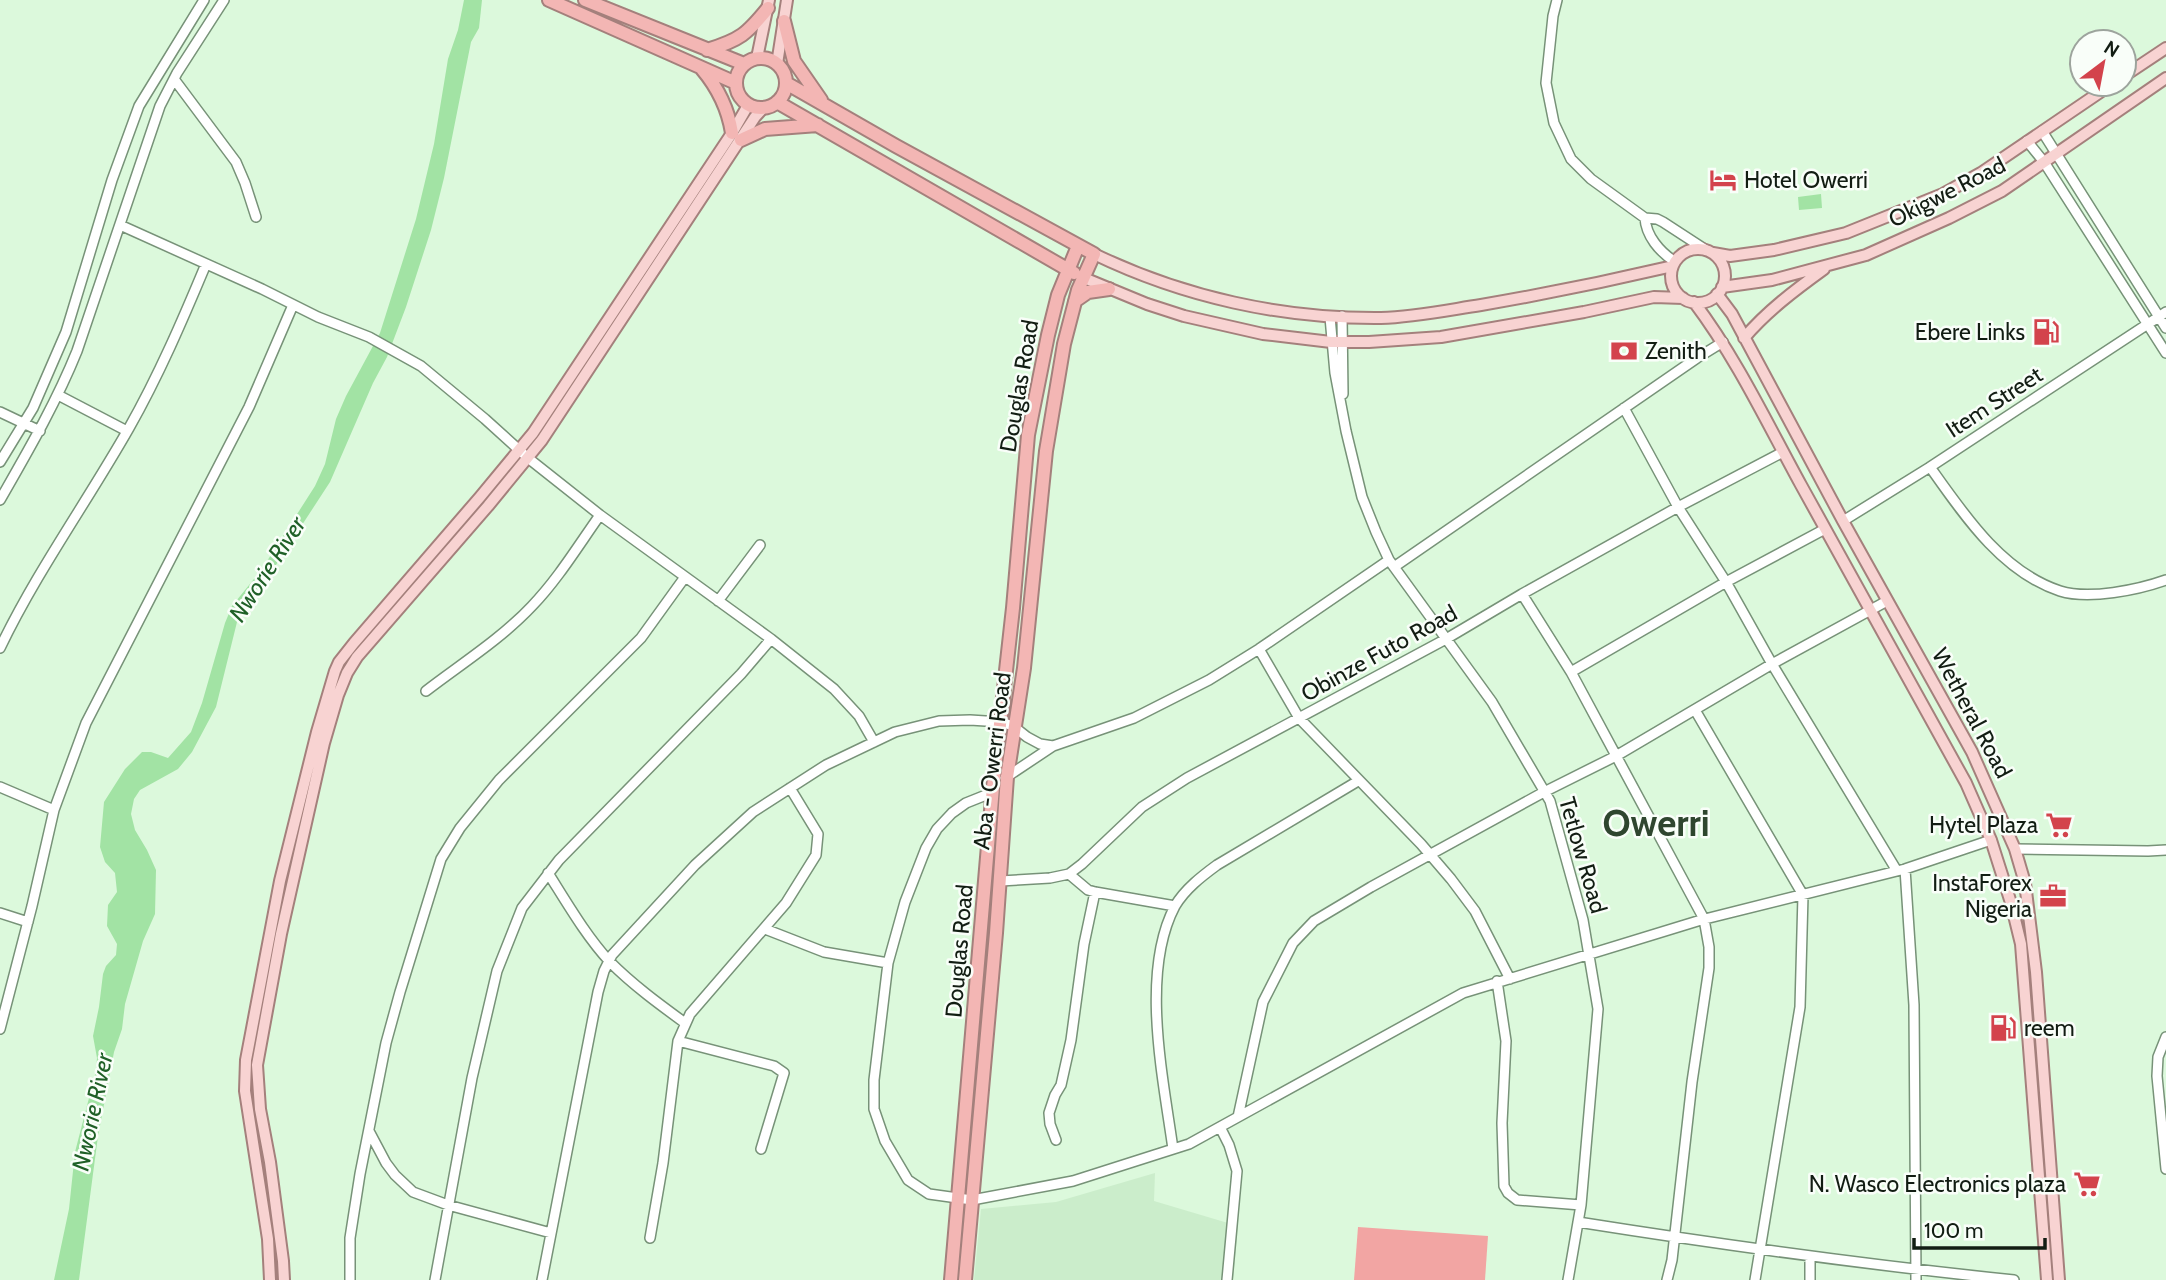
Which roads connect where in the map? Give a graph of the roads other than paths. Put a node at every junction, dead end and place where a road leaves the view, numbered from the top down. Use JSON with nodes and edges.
{"nodes":[{"id":1,"x":204,"y":0,"type":"edge"},
{"id":2,"x":224,"y":0,"type":"edge"},
{"id":3,"x":549,"y":0,"type":"edge"},
{"id":4,"x":585,"y":0,"type":"edge"},
{"id":5,"x":787,"y":0,"type":"edge"},
{"id":6,"x":1557,"y":0,"type":"edge"},
{"id":7,"x":769,"y":4,"type":"edge"},
{"id":8,"x":784,"y":22,"type":"junction"},
{"id":9,"x":2166,"y":48,"type":"edge"},
{"id":10,"x":707,"y":50,"type":"junction"},
{"id":11,"x":169,"y":56,"type":"junction"},
{"id":12,"x":757,"y":58,"type":"junction"},
{"id":13,"x":183,"y":64,"type":"junction"},
{"id":14,"x":744,"y":64,"type":"junction"},
{"id":15,"x":777,"y":64,"type":"junction"},
{"id":16,"x":700,"y":66,"type":"junction"},
{"id":17,"x":2138,"y":67,"type":"edge"},
{"id":18,"x":2166,"y":78,"type":"edge"},
{"id":19,"x":174,"y":79,"type":"junction"},
{"id":20,"x":736,"y":83,"type":"junction"},
{"id":21,"x":786,"y":83,"type":"junction"},
{"id":22,"x":2091,"y":98,"type":"edge"},
{"id":23,"x":745,"y":102,"type":"junction"},
{"id":24,"x":777,"y":102,"type":"junction"},
{"id":25,"x":823,"y":104,"type":"junction"},
{"id":26,"x":764,"y":107,"type":"junction"},
{"id":27,"x":818,"y":125,"type":"junction"},
{"id":28,"x":2042,"y":131,"type":"junction"},
{"id":29,"x":736,"y":136,"type":"junction"},
{"id":30,"x":2027,"y":141,"type":"junction"},
{"id":31,"x":896,"y":146,"type":"junction"},
{"id":32,"x":2056,"y":154,"type":"junction"},
{"id":33,"x":2044,"y":162,"type":"junction"},
{"id":34,"x":885,"y":165,"type":"junction"},
{"id":35,"x":256,"y":218,"type":"dead end"},
{"id":36,"x":1645,"y":218,"type":"junction"},
{"id":37,"x":120,"y":225,"type":"junction"},
{"id":38,"x":1078,"y":246,"type":"junction"},
{"id":39,"x":1709,"y":251,"type":"junction"},
{"id":40,"x":1094,"y":254,"type":"junction"},
{"id":41,"x":1046,"y":257,"type":"junction"},
{"id":42,"x":1674,"y":263,"type":"junction"},
{"id":43,"x":206,"y":264,"type":"junction"},
{"id":44,"x":1828,"y":266,"type":"junction"},
{"id":45,"x":1069,"y":270,"type":"junction"},
{"id":46,"x":1084,"y":278,"type":"junction"},
{"id":47,"x":1109,"y":289,"type":"junction"},
{"id":48,"x":1720,"y":291,"type":"junction"},
{"id":49,"x":1058,"y":295,"type":"junction"},
{"id":50,"x":1683,"y":298,"type":"junction"},
{"id":51,"x":1075,"y":300,"type":"junction"},
{"id":52,"x":1694,"y":302,"type":"junction"},
{"id":53,"x":293,"y":304,"type":"junction"},
{"id":54,"x":2162,"y":315,"type":"edge"},
{"id":55,"x":1336,"y":316,"type":"junction"},
{"id":56,"x":2148,"y":324,"type":"junction"},
{"id":57,"x":2166,"y":328,"type":"edge"},
{"id":58,"x":1744,"y":338,"type":"junction"},
{"id":59,"x":1337,"y":342,"type":"junction"},
{"id":60,"x":1723,"y":342,"type":"junction"},
{"id":61,"x":2166,"y":353,"type":"edge"},
{"id":62,"x":58,"y":396,"type":"junction"},
{"id":63,"x":1623,"y":408,"type":"junction"},
{"id":64,"x":0,"y":412,"type":"edge"},
{"id":65,"x":25,"y":422,"type":"junction"},
{"id":66,"x":40,"y":432,"type":"junction"},
{"id":67,"x":127,"y":432,"type":"junction"},
{"id":68,"x":1783,"y":452,"type":"junction"},
{"id":69,"x":524,"y":454,"type":"junction"},
{"id":70,"x":0,"y":462,"type":"edge"},
{"id":71,"x":1930,"y":467,"type":"junction"},
{"id":72,"x":0,"y":500,"type":"edge"},
{"id":73,"x":1678,"y":507,"type":"junction"},
{"id":74,"x":600,"y":515,"type":"junction"},
{"id":75,"x":1843,"y":521,"type":"junction"},
{"id":76,"x":1825,"y":529,"type":"junction"},
{"id":77,"x":760,"y":545,"type":"dead end"},
{"id":78,"x":1392,"y":563,"type":"junction"},
{"id":79,"x":685,"y":577,"type":"junction"},
{"id":80,"x":2166,"y":580,"type":"edge"},
{"id":81,"x":1726,"y":582,"type":"junction"},
{"id":82,"x":1521,"y":594,"type":"junction"},
{"id":83,"x":718,"y":601,"type":"junction"},
{"id":84,"x":1887,"y":601,"type":"junction"},
{"id":85,"x":1871,"y":611,"type":"junction"},
{"id":86,"x":771,"y":639,"type":"junction"},
{"id":87,"x":1446,"y":639,"type":"junction"},
{"id":88,"x":0,"y":649,"type":"edge"},
{"id":89,"x":1259,"y":649,"type":"junction"},
{"id":90,"x":1772,"y":664,"type":"junction"},
{"id":91,"x":1571,"y":672,"type":"junction"},
{"id":92,"x":426,"y":691,"type":"dead end"},
{"id":93,"x":1695,"y":710,"type":"junction"},
{"id":94,"x":1299,"y":718,"type":"junction"},
{"id":95,"x":1007,"y":724,"type":"junction"},
{"id":96,"x":874,"y":742,"type":"junction"},
{"id":97,"x":1053,"y":746,"type":"junction"},
{"id":98,"x":1616,"y":756,"type":"junction"},
{"id":99,"x":1007,"y":777,"type":"junction"},
{"id":100,"x":1359,"y":781,"type":"junction"},
{"id":101,"x":0,"y":787,"type":"edge"},
{"id":102,"x":790,"y":788,"type":"junction"},
{"id":103,"x":993,"y":788,"type":"junction"},
{"id":104,"x":1544,"y":792,"type":"junction"},
{"id":105,"x":54,"y":810,"type":"junction"},
{"id":106,"x":1991,"y":839,"type":"junction"},
{"id":107,"x":2015,"y":849,"type":"junction"},
{"id":108,"x":2166,"y":849,"type":"edge"},
{"id":109,"x":1430,"y":855,"type":"junction"},
{"id":110,"x":1901,"y":870,"type":"junction"},
{"id":111,"x":548,"y":873,"type":"junction"},
{"id":112,"x":1069,"y":874,"type":"junction"},
{"id":113,"x":1000,"y":881,"type":"junction"},
{"id":114,"x":1095,"y":892,"type":"junction"},
{"id":115,"x":1803,"y":895,"type":"junction"},
{"id":116,"x":1175,"y":906,"type":"junction"},
{"id":117,"x":0,"y":913,"type":"edge"},
{"id":118,"x":1704,"y":919,"type":"junction"},
{"id":119,"x":28,"y":922,"type":"junction"},
{"id":120,"x":765,"y":929,"type":"junction"},
{"id":121,"x":1589,"y":953,"type":"junction"},
{"id":122,"x":609,"y":961,"type":"junction"},
{"id":123,"x":888,"y":963,"type":"junction"},
{"id":124,"x":1510,"y":979,"type":"junction"},
{"id":125,"x":1497,"y":981,"type":"junction"},
{"id":126,"x":685,"y":1023,"type":"junction"},
{"id":127,"x":0,"y":1029,"type":"edge"},
{"id":128,"x":2166,"y":1037,"type":"edge"},
{"id":129,"x":678,"y":1041,"type":"junction"},
{"id":130,"x":1238,"y":1117,"type":"junction"},
{"id":131,"x":1220,"y":1127,"type":"junction"},
{"id":132,"x":369,"y":1131,"type":"junction"},
{"id":133,"x":1056,"y":1140,"type":"dead end"},
{"id":134,"x":761,"y":1149,"type":"dead end"},
{"id":135,"x":1173,"y":1149,"type":"junction"},
{"id":136,"x":2166,"y":1169,"type":"edge"},
{"id":137,"x":965,"y":1199,"type":"junction"},
{"id":138,"x":448,"y":1205,"type":"junction"},
{"id":139,"x":1581,"y":1205,"type":"junction"},
{"id":140,"x":1578,"y":1222,"type":"junction"},
{"id":141,"x":551,"y":1233,"type":"junction"},
{"id":142,"x":1675,"y":1237,"type":"junction"},
{"id":143,"x":650,"y":1238,"type":"dead end"},
{"id":144,"x":1761,"y":1249,"type":"junction"},
{"id":145,"x":1810,"y":1256,"type":"junction"},
{"id":146,"x":1916,"y":1275,"type":"edge"},
{"id":147,"x":270,"y":1280,"type":"edge"},
{"id":148,"x":284,"y":1280,"type":"edge"},
{"id":149,"x":350,"y":1280,"type":"edge"},
{"id":150,"x":435,"y":1280,"type":"edge"},
{"id":151,"x":542,"y":1280,"type":"edge"},
{"id":152,"x":951,"y":1280,"type":"edge"},
{"id":153,"x":965,"y":1280,"type":"edge"},
{"id":154,"x":1227,"y":1280,"type":"edge"},
{"id":155,"x":1568,"y":1280,"type":"edge"},
{"id":156,"x":1667,"y":1280,"type":"edge"},
{"id":157,"x":1755,"y":1280,"type":"edge"},
{"id":158,"x":1810,"y":1280,"type":"edge"},
{"id":159,"x":2014,"y":1280,"type":"edge"},
{"id":160,"x":2047,"y":1280,"type":"edge"},
{"id":161,"x":2059,"y":1280,"type":"edge"}],
"edges":[{"from":1,"to":11,"type":"street"},
{"from":2,"to":13,"type":"street"},
{"from":3,"to":16,"type":"highway"},
{"from":4,"to":10,"type":"highway"},
{"from":5,"to":8,"type":"main road"},
{"from":6,"to":36,"type":"street"},
{"from":7,"to":10,"type":"highway"},
{"from":7,"to":12,"type":"main road"},
{"from":8,"to":15,"type":"main road"},
{"from":8,"to":25,"type":"highway"},
{"from":9,"to":17,"type":"main road"},
{"from":10,"to":14,"type":"highway"},
{"from":11,"to":13,"type":"street"},
{"from":11,"to":65,"type":"street"},
{"from":12,"to":14,"type":"highway"},
{"from":12,"to":15,"type":"highway"},
{"from":13,"to":19,"type":"street"},
{"from":14,"to":20,"type":"highway"},
{"from":15,"to":21,"type":"highway"},
{"from":16,"to":20,"type":"highway"},
{"from":16,"to":29,"type":"highway"},
{"from":18,"to":32,"type":"main road","name":"Okigwe Road"},
{"from":19,"to":35,"type":"street"},
{"from":19,"to":37,"type":"street"},
{"from":20,"to":23,"type":"highway"},
{"from":21,"to":24,"type":"highway"},
{"from":21,"to":25,"type":"highway"},
{"from":22,"to":28,"type":"main road"},
{"from":23,"to":26,"type":"highway"},
{"from":23,"to":29,"type":"main road"},
{"from":24,"to":26,"type":"highway"},
{"from":24,"to":27,"type":"highway"},
{"from":25,"to":31,"type":"highway"},
{"from":26,"to":29,"type":"main road"},
{"from":27,"to":29,"type":"highway"},
{"from":27,"to":34,"type":"highway"},
{"from":28,"to":30,"type":"main road"},
{"from":28,"to":32,"type":"street"},
{"from":29,"to":69,"type":"main road"},
{"from":30,"to":33,"type":"street"},
{"from":30,"to":39,"type":"main road"},
{"from":31,"to":34,"type":"highway"},
{"from":31,"to":38,"type":"highway"},
{"from":32,"to":33,"type":"main road","name":"Okigwe Road"},
{"from":32,"to":54,"type":"street"},
{"from":33,"to":44,"type":"main road","name":"Okigwe Road"},
{"from":33,"to":56,"type":"street"},
{"from":34,"to":41,"type":"highway"},
{"from":36,"to":39,"type":"street"},
{"from":36,"to":42,"type":"street"},
{"from":37,"to":43,"type":"street"},
{"from":37,"to":62,"type":"street"},
{"from":38,"to":40,"type":"highway"},
{"from":38,"to":45,"type":"highway"},
{"from":39,"to":42,"type":"main road"},
{"from":39,"to":48,"type":"main road"},
{"from":40,"to":46,"type":"highway","name":"Aba - Owerri Road"},
{"from":40,"to":55,"type":"main road"},
{"from":41,"to":45,"type":"highway"},
{"from":41,"to":49,"type":"highway"},
{"from":42,"to":50,"type":"main road"},
{"from":42,"to":55,"type":"main road"},
{"from":43,"to":53,"type":"street"},
{"from":43,"to":67,"type":"street"},
{"from":44,"to":48,"type":"main road","name":"Okigwe Road"},
{"from":44,"to":58,"type":"main road"},
{"from":45,"to":46,"type":"highway"},
{"from":45,"to":49,"type":"highway"},
{"from":46,"to":47,"type":"main road"},
{"from":46,"to":51,"type":"highway","name":"Aba - Owerri Road"},
{"from":47,"to":51,"type":"highway"},
{"from":47,"to":59,"type":"main road"},
{"from":48,"to":52,"type":"main road"},
{"from":48,"to":58,"type":"main road","name":"Wetheral Road"},
{"from":49,"to":95,"type":"highway","name":"Douglas Road"},
{"from":50,"to":52,"type":"main road"},
{"from":50,"to":59,"type":"main road"},
{"from":51,"to":95,"type":"highway","name":"Aba - Owerri Road"},
{"from":52,"to":60,"type":"main road","name":"Wetheral Road"},
{"from":53,"to":69,"type":"street"},
{"from":53,"to":105,"type":"street"},
{"from":54,"to":56,"type":"street","name":"Item Street"},
{"from":54,"to":57,"type":"street"},
{"from":55,"to":59,"type":"street","name":"Tetlow Road"},
{"from":56,"to":61,"type":"street"},
{"from":56,"to":71,"type":"street","name":"Item Street"},
{"from":58,"to":75,"type":"main road","name":"Wetheral Road"},
{"from":59,"to":78,"type":"street","name":"Tetlow Road"},
{"from":60,"to":63,"type":"street"},
{"from":60,"to":68,"type":"main road","name":"Wetheral Road"},
{"from":62,"to":66,"type":"street"},
{"from":62,"to":67,"type":"street"},
{"from":63,"to":73,"type":"street"},
{"from":63,"to":78,"type":"street"},
{"from":64,"to":65,"type":"street"},
{"from":65,"to":66,"type":"street"},
{"from":65,"to":70,"type":"street"},
{"from":66,"to":72,"type":"street"},
{"from":67,"to":88,"type":"street"},
{"from":68,"to":73,"type":"street","name":"Obinze Futo Road"},
{"from":68,"to":76,"type":"main road","name":"Wetheral Road"},
{"from":69,"to":74,"type":"street"},
{"from":69,"to":147,"type":"main road"},
{"from":69,"to":148,"type":"main road"},
{"from":71,"to":75,"type":"street","name":"Item Street"},
{"from":71,"to":80,"type":"street"},
{"from":73,"to":81,"type":"street"},
{"from":73,"to":82,"type":"street","name":"Obinze Futo Road"},
{"from":74,"to":79,"type":"street"},
{"from":74,"to":92,"type":"street"},
{"from":75,"to":84,"type":"main road","name":"Wetheral Road"},
{"from":76,"to":81,"type":"street"},
{"from":76,"to":85,"type":"main road","name":"Wetheral Road"},
{"from":77,"to":83,"type":"street"},
{"from":78,"to":87,"type":"street","name":"Tetlow Road"},
{"from":78,"to":89,"type":"street"},
{"from":79,"to":83,"type":"street"},
{"from":79,"to":132,"type":"street"},
{"from":81,"to":90,"type":"street"},
{"from":81,"to":91,"type":"street"},
{"from":82,"to":87,"type":"street","name":"Obinze Futo Road"},
{"from":82,"to":91,"type":"street"},
{"from":83,"to":86,"type":"street"},
{"from":84,"to":85,"type":"street"},
{"from":84,"to":107,"type":"main road","name":"Wetheral Road"},
{"from":85,"to":90,"type":"street"},
{"from":85,"to":106,"type":"main road","name":"Wetheral Road"},
{"from":86,"to":96,"type":"street"},
{"from":86,"to":111,"type":"street"},
{"from":87,"to":94,"type":"street","name":"Obinze Futo Road"},
{"from":87,"to":104,"type":"street","name":"Tetlow Road"},
{"from":89,"to":94,"type":"street"},
{"from":89,"to":97,"type":"street"},
{"from":90,"to":93,"type":"street"},
{"from":90,"to":110,"type":"street"},
{"from":91,"to":98,"type":"street"},
{"from":93,"to":98,"type":"street"},
{"from":93,"to":115,"type":"street"},
{"from":94,"to":100,"type":"street"},
{"from":94,"to":112,"type":"street","name":"Obinze Futo Road"},
{"from":95,"to":96,"type":"street"},
{"from":95,"to":97,"type":"street"},
{"from":95,"to":99,"type":"highway","name":"Aba - Owerri Road"},
{"from":95,"to":103,"type":"highway","name":"Douglas Road"},
{"from":96,"to":102,"type":"street"},
{"from":97,"to":99,"type":"street"},
{"from":98,"to":104,"type":"street"},
{"from":98,"to":118,"type":"street"},
{"from":99,"to":103,"type":"street"},
{"from":99,"to":113,"type":"highway","name":"Aba - Owerri Road"},
{"from":100,"to":109,"type":"street"},
{"from":100,"to":116,"type":"street"},
{"from":101,"to":105,"type":"street"},
{"from":102,"to":120,"type":"street"},
{"from":102,"to":122,"type":"street"},
{"from":103,"to":123,"type":"street"},
{"from":103,"to":137,"type":"highway","name":"Douglas Road"},
{"from":104,"to":109,"type":"street"},
{"from":104,"to":121,"type":"street","name":"Tetlow Road"},
{"from":105,"to":119,"type":"street"},
{"from":106,"to":110,"type":"street"},
{"from":106,"to":160,"type":"main road","name":"Wetheral Road"},
{"from":107,"to":108,"type":"street"},
{"from":107,"to":161,"type":"main road","name":"Wetheral Road"},
{"from":109,"to":124,"type":"street"},
{"from":109,"to":130,"type":"street"},
{"from":110,"to":115,"type":"street"},
{"from":110,"to":146,"type":"street"},
{"from":111,"to":122,"type":"street"},
{"from":111,"to":138,"type":"street"},
{"from":112,"to":113,"type":"street"},
{"from":112,"to":114,"type":"street"},
{"from":113,"to":137,"type":"highway","name":"Aba - Owerri Road"},
{"from":114,"to":116,"type":"street"},
{"from":114,"to":133,"type":"street"},
{"from":115,"to":118,"type":"street"},
{"from":115,"to":144,"type":"street"},
{"from":116,"to":135,"type":"street"},
{"from":117,"to":119,"type":"street"},
{"from":118,"to":121,"type":"street"},
{"from":118,"to":142,"type":"street"},
{"from":119,"to":127,"type":"street"},
{"from":120,"to":123,"type":"street"},
{"from":120,"to":126,"type":"street"},
{"from":121,"to":124,"type":"street"},
{"from":121,"to":139,"type":"street","name":"Tetlow Road"},
{"from":122,"to":126,"type":"street"},
{"from":122,"to":141,"type":"street"},
{"from":123,"to":137,"type":"street"},
{"from":124,"to":125,"type":"street"},
{"from":125,"to":130,"type":"street"},
{"from":125,"to":139,"type":"street"},
{"from":126,"to":129,"type":"street"},
{"from":128,"to":136,"type":"street"},
{"from":129,"to":134,"type":"street"},
{"from":129,"to":143,"type":"street"},
{"from":130,"to":131,"type":"street"},
{"from":131,"to":135,"type":"street"},
{"from":131,"to":154,"type":"street"},
{"from":132,"to":138,"type":"street"},
{"from":132,"to":149,"type":"street"},
{"from":135,"to":137,"type":"street"},
{"from":137,"to":152,"type":"highway","name":"Douglas Road"},
{"from":137,"to":153,"type":"highway","name":"Aba - Owerri Road"},
{"from":138,"to":141,"type":"street"},
{"from":138,"to":150,"type":"street"},
{"from":139,"to":140,"type":"street","name":"Tetlow Road"},
{"from":140,"to":142,"type":"street"},
{"from":140,"to":155,"type":"street","name":"Tetlow Road"},
{"from":141,"to":151,"type":"street"},
{"from":142,"to":144,"type":"street"},
{"from":142,"to":156,"type":"street"},
{"from":144,"to":145,"type":"street"},
{"from":144,"to":157,"type":"street"},
{"from":145,"to":146,"type":"street"},
{"from":145,"to":158,"type":"street"},
{"from":146,"to":159,"type":"street"}]}
